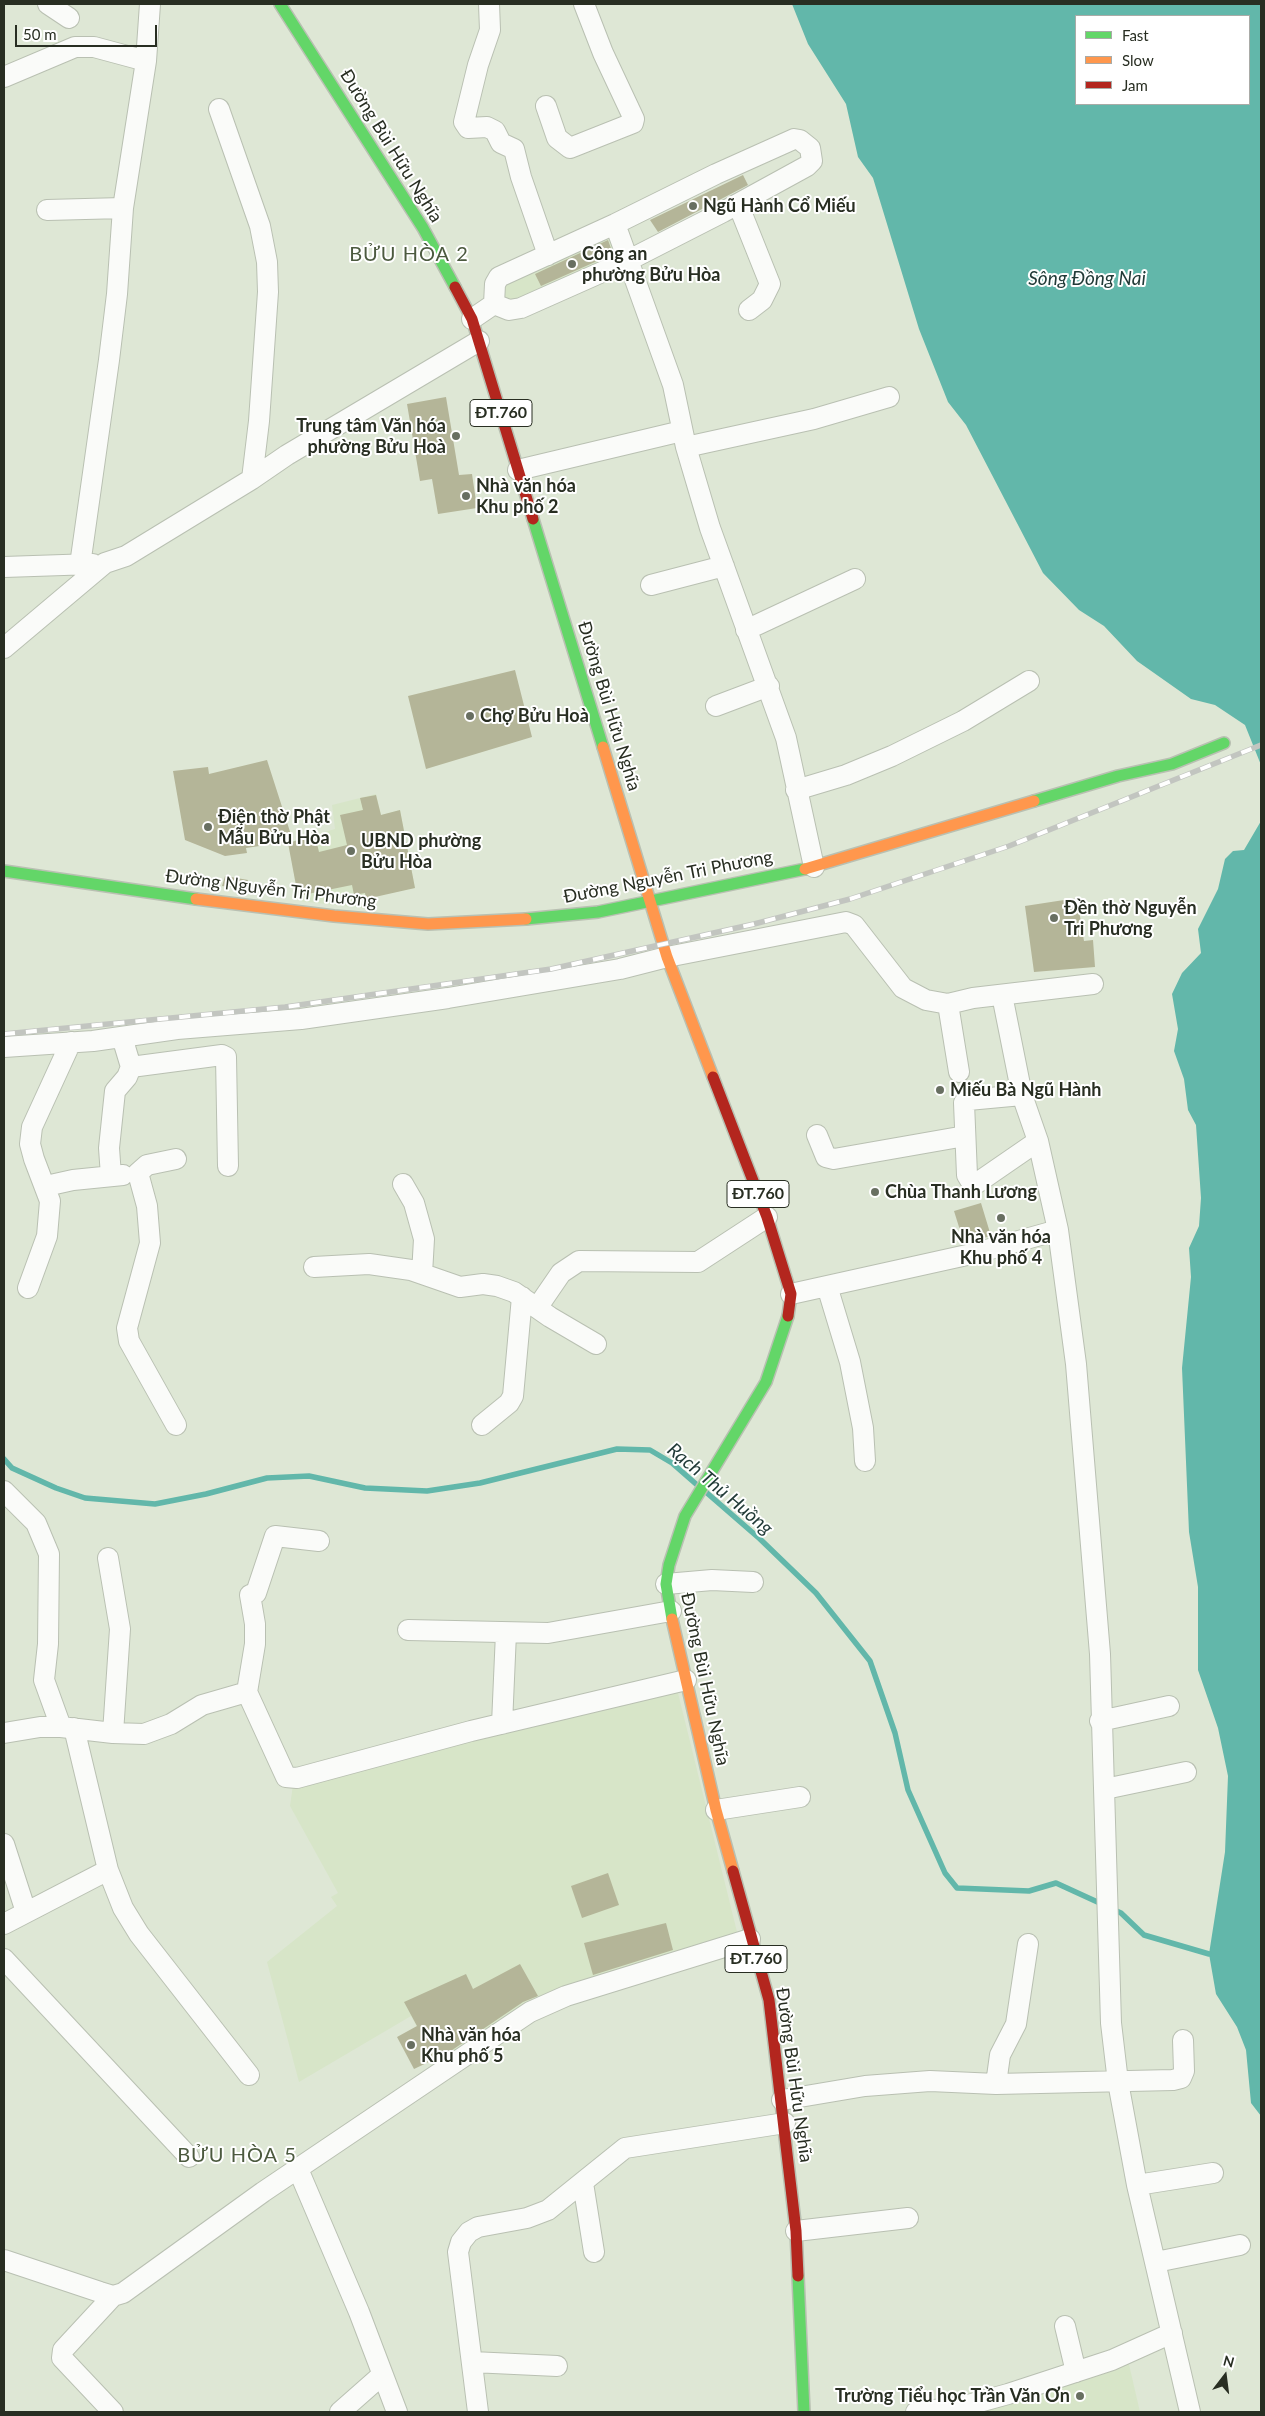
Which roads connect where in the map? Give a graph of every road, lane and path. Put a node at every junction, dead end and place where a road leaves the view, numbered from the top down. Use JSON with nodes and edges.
{"nodes":[{"id":1,"x":48,"y":4,"type":"edge"},
{"id":2,"x":150,"y":4,"type":"edge"},
{"id":3,"x":280,"y":4,"type":"edge"},
{"id":4,"x":489,"y":4,"type":"edge"},
{"id":5,"x":584,"y":4,"type":"edge"},
{"id":6,"x":68,"y":18,"type":"dead end"},
{"id":7,"x":146,"y":61,"type":"junction"},
{"id":8,"x":4,"y":77,"type":"edge"},
{"id":9,"x":546,"y":106,"type":"dead end"},
{"id":10,"x":219,"y":109,"type":"dead end"},
{"id":11,"x":738,"y":204,"type":"junction"},
{"id":12,"x":123,"y":208,"type":"junction"},
{"id":13,"x":47,"y":210,"type":"dead end"},
{"id":14,"x":615,"y":224,"type":"junction"},
{"id":15,"x":548,"y":255,"type":"junction"},
{"id":16,"x":629,"y":260,"type":"junction"},
{"id":17,"x":494,"y":304,"type":"junction"},
{"id":18,"x":749,"y":310,"type":"dead end"},
{"id":19,"x":472,"y":319,"type":"junction"},
{"id":20,"x":479,"y":341,"type":"junction"},
{"id":21,"x":889,"y":397,"type":"dead end"},
{"id":22,"x":684,"y":439,"type":"junction"},
{"id":23,"x":518,"y":470,"type":"junction"},
{"id":24,"x":252,"y":479,"type":"junction"},
{"id":25,"x":105,"y":563,"type":"junction"},
{"id":26,"x":80,"y":565,"type":"junction"},
{"id":27,"x":724,"y":566,"type":"junction"},
{"id":28,"x":4,"y":567,"type":"edge"},
{"id":29,"x":855,"y":579,"type":"dead end"},
{"id":30,"x":651,"y":585,"type":"dead end"},
{"id":31,"x":746,"y":630,"type":"junction"},
{"id":32,"x":4,"y":648,"type":"edge"},
{"id":33,"x":1029,"y":681,"type":"dead end"},
{"id":34,"x":769,"y":686,"type":"junction"},
{"id":35,"x":716,"y":706,"type":"dead end"},
{"id":36,"x":1205,"y":738,"type":"dead end"},
{"id":37,"x":1166,"y":752,"type":"dead end"},
{"id":38,"x":1118,"y":776,"type":"junction"},
{"id":39,"x":796,"y":790,"type":"junction"},
{"id":40,"x":814,"y":867,"type":"junction"},
{"id":41,"x":4,"y":871,"type":"edge"},
{"id":42,"x":650,"y":901,"type":"junction"},
{"id":43,"x":666,"y":957,"type":"junction"},
{"id":44,"x":1094,"y":984,"type":"dead end"},
{"id":45,"x":1002,"y":995,"type":"junction"},
{"id":46,"x":948,"y":1004,"type":"junction"},
{"id":47,"x":122,"y":1037,"type":"junction"},
{"id":48,"x":71,"y":1042,"type":"junction"},
{"id":49,"x":4,"y":1047,"type":"edge"},
{"id":50,"x":131,"y":1067,"type":"junction"},
{"id":51,"x":959,"y":1072,"type":"dead end"},
{"id":52,"x":1022,"y":1095,"type":"junction"},
{"id":53,"x":817,"y":1135,"type":"dead end"},
{"id":54,"x":965,"y":1136,"type":"junction"},
{"id":55,"x":1038,"y":1141,"type":"junction"},
{"id":56,"x":176,"y":1159,"type":"dead end"},
{"id":57,"x":228,"y":1166,"type":"dead end"},
{"id":58,"x":138,"y":1173,"type":"junction"},
{"id":59,"x":111,"y":1176,"type":"junction"},
{"id":60,"x":403,"y":1184,"type":"dead end"},
{"id":61,"x":46,"y":1186,"type":"junction"},
{"id":62,"x":767,"y":1217,"type":"junction"},
{"id":63,"x":1058,"y":1230,"type":"junction"},
{"id":64,"x":314,"y":1267,"type":"dead end"},
{"id":65,"x":422,"y":1274,"type":"junction"},
{"id":66,"x":826,"y":1286,"type":"junction"},
{"id":67,"x":28,"y":1288,"type":"dead end"},
{"id":68,"x":791,"y":1294,"type":"junction"},
{"id":69,"x":529,"y":1302,"type":"junction"},
{"id":70,"x":596,"y":1344,"type":"dead end"},
{"id":71,"x":176,"y":1425,"type":"dead end"},
{"id":72,"x":482,"y":1425,"type":"dead end"},
{"id":73,"x":865,"y":1461,"type":"dead end"},
{"id":74,"x":4,"y":1491,"type":"edge"},
{"id":75,"x":319,"y":1541,"type":"dead end"},
{"id":76,"x":108,"y":1558,"type":"dead end"},
{"id":77,"x":753,"y":1582,"type":"dead end"},
{"id":78,"x":666,"y":1584,"type":"junction"},
{"id":79,"x":671,"y":1611,"type":"junction"},
{"id":80,"x":408,"y":1630,"type":"dead end"},
{"id":81,"x":506,"y":1633,"type":"junction"},
{"id":82,"x":686,"y":1680,"type":"junction"},
{"id":83,"x":247,"y":1692,"type":"junction"},
{"id":84,"x":1169,"y":1706,"type":"dead end"},
{"id":85,"x":1100,"y":1720,"type":"junction"},
{"id":86,"x":502,"y":1724,"type":"junction"},
{"id":87,"x":68,"y":1728,"type":"junction"},
{"id":88,"x":4,"y":1733,"type":"edge"},
{"id":89,"x":113,"y":1733,"type":"junction"},
{"id":90,"x":1186,"y":1772,"type":"dead end"},
{"id":91,"x":1105,"y":1789,"type":"junction"},
{"id":92,"x":800,"y":1797,"type":"dead end"},
{"id":93,"x":716,"y":1810,"type":"junction"},
{"id":94,"x":4,"y":1844,"type":"edge"},
{"id":95,"x":108,"y":1870,"type":"junction"},
{"id":96,"x":26,"y":1912,"type":"junction"},
{"id":97,"x":4,"y":1924,"type":"edge"},
{"id":98,"x":750,"y":1939,"type":"junction"},
{"id":99,"x":1028,"y":1944,"type":"dead end"},
{"id":100,"x":4,"y":1959,"type":"edge"},
{"id":101,"x":1183,"y":2040,"type":"dead end"},
{"id":102,"x":249,"y":2075,"type":"dead end"},
{"id":103,"x":1118,"y":2082,"type":"junction"},
{"id":104,"x":996,"y":2084,"type":"junction"},
{"id":105,"x":782,"y":2100,"type":"junction"},
{"id":106,"x":785,"y":2123,"type":"junction"},
{"id":107,"x":189,"y":2157,"type":"dead end"},
{"id":108,"x":298,"y":2169,"type":"junction"},
{"id":109,"x":1213,"y":2173,"type":"dead end"},
{"id":110,"x":583,"y":2183,"type":"junction"},
{"id":111,"x":1137,"y":2185,"type":"junction"},
{"id":112,"x":908,"y":2218,"type":"dead end"},
{"id":113,"x":796,"y":2231,"type":"junction"},
{"id":114,"x":1240,"y":2244,"type":"dead end"},
{"id":115,"x":594,"y":2252,"type":"dead end"},
{"id":116,"x":4,"y":2260,"type":"edge"},
{"id":117,"x":1156,"y":2262,"type":"junction"},
{"id":118,"x":113,"y":2296,"type":"junction"},
{"id":119,"x":1065,"y":2326,"type":"dead end"},
{"id":120,"x":1172,"y":2333,"type":"junction"},
{"id":121,"x":472,"y":2362,"type":"junction"},
{"id":122,"x":557,"y":2366,"type":"dead end"},
{"id":123,"x":1076,"y":2372,"type":"junction"},
{"id":124,"x":382,"y":2375,"type":"junction"},
{"id":125,"x":113,"y":2412,"type":"edge"},
{"id":126,"x":340,"y":2412,"type":"edge"},
{"id":127,"x":397,"y":2412,"type":"edge"},
{"id":128,"x":478,"y":2412,"type":"edge"},
{"id":129,"x":804,"y":2412,"type":"edge"},
{"id":130,"x":916,"y":2412,"type":"edge"},
{"id":131,"x":1190,"y":2412,"type":"edge"}],
"edges":[{"from":1,"to":6,"type":"street"},
{"from":2,"to":7,"type":"street"},
{"from":3,"to":19,"type":"main road","name":"Đường Bùi Hữu Nghĩa","number":"ĐT.760"},
{"from":4,"to":15,"type":"street"},
{"from":5,"to":9,"type":"street"},
{"from":7,"to":8,"type":"street"},
{"from":7,"to":12,"type":"street"},
{"from":10,"to":24,"type":"street"},
{"from":11,"to":14,"type":"street"},
{"from":11,"to":16,"type":"street"},
{"from":11,"to":18,"type":"street"},
{"from":12,"to":13,"type":"street"},
{"from":12,"to":26,"type":"street"},
{"from":14,"to":15,"type":"street"},
{"from":14,"to":16,"type":"street"},
{"from":15,"to":17,"type":"street"},
{"from":16,"to":17,"type":"street"},
{"from":16,"to":22,"type":"street"},
{"from":17,"to":19,"type":"street"},
{"from":19,"to":20,"type":"main road","name":"Đường Bùi Hữu Nghĩa","number":"ĐT.760"},
{"from":20,"to":23,"type":"main road","name":"Đường Bùi Hữu Nghĩa","number":"ĐT.760"},
{"from":20,"to":24,"type":"street"},
{"from":21,"to":22,"type":"street"},
{"from":22,"to":23,"type":"street"},
{"from":22,"to":27,"type":"street"},
{"from":23,"to":42,"type":"main road","name":"Đường Bùi Hữu Nghĩa","number":"ĐT.760"},
{"from":24,"to":25,"type":"street"},
{"from":25,"to":26,"type":"street"},
{"from":25,"to":32,"type":"street"},
{"from":26,"to":28,"type":"street"},
{"from":27,"to":30,"type":"street"},
{"from":27,"to":31,"type":"street"},
{"from":29,"to":31,"type":"street"},
{"from":31,"to":34,"type":"street"},
{"from":33,"to":39,"type":"street"},
{"from":34,"to":35,"type":"street"},
{"from":34,"to":39,"type":"street"},
{"from":36,"to":38,"type":"main road","name":"Đường Nguyễn Tri Phương"},
{"from":37,"to":38,"type":"main road","name":"Đường Nguyễn Tri Phương"},
{"from":38,"to":40,"type":"main road","name":"Đường Nguyễn Tri Phương"},
{"from":39,"to":40,"type":"street"},
{"from":40,"to":42,"type":"main road","name":"Đường Nguyễn Tri Phương"},
{"from":41,"to":42,"type":"main road","name":"Đường Nguyễn Tri Phương"},
{"from":42,"to":43,"type":"main road","name":"Đường Bùi Hữu Nghĩa","number":"ĐT.760"},
{"from":43,"to":46,"type":"street"},
{"from":43,"to":47,"type":"street"},
{"from":43,"to":62,"type":"main road","name":"Đường Bùi Hữu Nghĩa","number":"ĐT.760"},
{"from":44,"to":45,"type":"street"},
{"from":45,"to":46,"type":"street"},
{"from":45,"to":52,"type":"street"},
{"from":46,"to":51,"type":"street"},
{"from":47,"to":48,"type":"street"},
{"from":47,"to":50,"type":"street"},
{"from":48,"to":49,"type":"street"},
{"from":48,"to":61,"type":"street"},
{"from":50,"to":57,"type":"street"},
{"from":50,"to":59,"type":"street"},
{"from":52,"to":54,"type":"street"},
{"from":52,"to":55,"type":"street"},
{"from":53,"to":54,"type":"street"},
{"from":54,"to":55,"type":"street"},
{"from":55,"to":63,"type":"street"},
{"from":56,"to":58,"type":"street"},
{"from":58,"to":59,"type":"street"},
{"from":58,"to":71,"type":"street"},
{"from":59,"to":61,"type":"street"},
{"from":60,"to":65,"type":"street"},
{"from":61,"to":67,"type":"street"},
{"from":62,"to":68,"type":"main road","name":"Đường Bùi Hữu Nghĩa","number":"ĐT.760"},
{"from":62,"to":69,"type":"street"},
{"from":63,"to":66,"type":"street"},
{"from":63,"to":85,"type":"street"},
{"from":64,"to":65,"type":"street"},
{"from":65,"to":69,"type":"street"},
{"from":66,"to":68,"type":"street"},
{"from":66,"to":73,"type":"street"},
{"from":68,"to":78,"type":"main road","name":"Đường Bùi Hữu Nghĩa","number":"ĐT.760"},
{"from":69,"to":70,"type":"street"},
{"from":69,"to":72,"type":"street"},
{"from":74,"to":87,"type":"street"},
{"from":75,"to":83,"type":"street"},
{"from":76,"to":89,"type":"street"},
{"from":77,"to":78,"type":"street"},
{"from":78,"to":79,"type":"main road","name":"Đường Bùi Hữu Nghĩa","number":"ĐT.760"},
{"from":79,"to":81,"type":"street"},
{"from":79,"to":82,"type":"main road","name":"Đường Bùi Hữu Nghĩa","number":"ĐT.760"},
{"from":80,"to":81,"type":"street"},
{"from":81,"to":86,"type":"street"},
{"from":82,"to":86,"type":"street"},
{"from":82,"to":93,"type":"main road","name":"Đường Bùi Hữu Nghĩa","number":"ĐT.760"},
{"from":83,"to":86,"type":"street"},
{"from":83,"to":89,"type":"street"},
{"from":84,"to":85,"type":"street"},
{"from":85,"to":91,"type":"street"},
{"from":87,"to":88,"type":"street"},
{"from":87,"to":89,"type":"street"},
{"from":87,"to":95,"type":"street"},
{"from":90,"to":91,"type":"street"},
{"from":91,"to":103,"type":"street"},
{"from":92,"to":93,"type":"street"},
{"from":93,"to":98,"type":"main road","name":"Đường Bùi Hữu Nghĩa","number":"ĐT.760"},
{"from":94,"to":96,"type":"street"},
{"from":95,"to":96,"type":"street"},
{"from":95,"to":102,"type":"street"},
{"from":96,"to":97,"type":"street"},
{"from":98,"to":105,"type":"main road","name":"Đường Bùi Hữu Nghĩa","number":"ĐT.760"},
{"from":98,"to":108,"type":"street"},
{"from":99,"to":104,"type":"street"},
{"from":100,"to":107,"type":"street"},
{"from":101,"to":103,"type":"street"},
{"from":103,"to":104,"type":"street"},
{"from":103,"to":111,"type":"street"},
{"from":104,"to":105,"type":"street"},
{"from":105,"to":106,"type":"main road","name":"Đường Bùi Hữu Nghĩa","number":"ĐT.760"},
{"from":106,"to":110,"type":"street"},
{"from":106,"to":113,"type":"main road","name":"Đường Bùi Hữu Nghĩa","number":"ĐT.760"},
{"from":108,"to":118,"type":"street"},
{"from":108,"to":124,"type":"street"},
{"from":109,"to":111,"type":"street"},
{"from":110,"to":115,"type":"street"},
{"from":110,"to":121,"type":"street"},
{"from":111,"to":117,"type":"street"},
{"from":112,"to":113,"type":"street"},
{"from":113,"to":129,"type":"main road","name":"Đường Bùi Hữu Nghĩa","number":"ĐT.760"},
{"from":114,"to":117,"type":"street"},
{"from":116,"to":118,"type":"street"},
{"from":117,"to":120,"type":"street"},
{"from":118,"to":125,"type":"street"},
{"from":119,"to":123,"type":"street"},
{"from":120,"to":123,"type":"street"},
{"from":120,"to":131,"type":"street"},
{"from":121,"to":122,"type":"street"},
{"from":121,"to":128,"type":"street"},
{"from":123,"to":130,"type":"street"},
{"from":124,"to":126,"type":"street"},
{"from":124,"to":127,"type":"street"}]}
